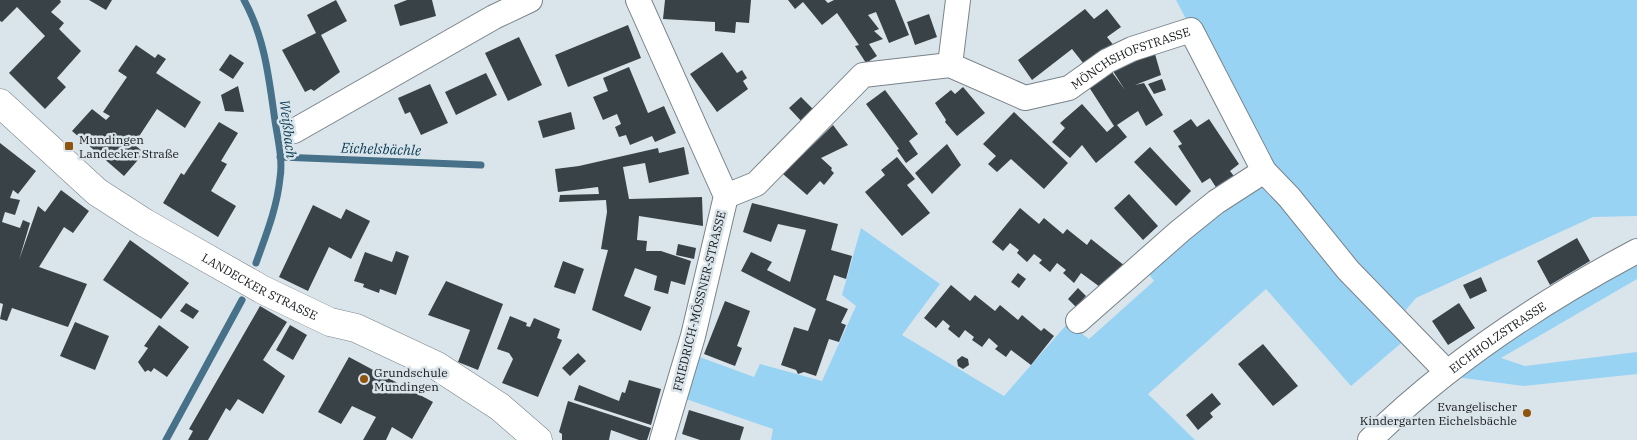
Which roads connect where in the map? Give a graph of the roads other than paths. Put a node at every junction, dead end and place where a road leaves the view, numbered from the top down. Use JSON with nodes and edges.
{"nodes":[{"id":1,"x":530,"y":0,"type":"edge"},
{"id":2,"x":638,"y":0,"type":"edge"},
{"id":3,"x":958,"y":0,"type":"edge"},
{"id":4,"x":950,"y":65,"type":"junction"},
{"id":5,"x":0,"y":103,"type":"edge"},
{"id":6,"x":294,"y":131,"type":"dead end"},
{"id":7,"x":1264,"y":171,"type":"junction"},
{"id":8,"x":726,"y":196,"type":"junction"},
{"id":9,"x":1637,"y":251,"type":"edge"},
{"id":10,"x":1078,"y":321,"type":"dead end"},
{"id":11,"x":1446,"y":370,"type":"junction"},
{"id":12,"x":538,"y":440,"type":"edge"},
{"id":13,"x":662,"y":440,"type":"edge"},
{"id":14,"x":1370,"y":440,"type":"edge"}],
"edges":[{"from":1,"to":6,"type":"street"},
{"from":2,"to":8,"type":"street","name":"FRIEDRICH-MÖSSNER-STRASSE"},
{"from":3,"to":4,"type":"street"},
{"from":4,"to":7,"type":"street","name":"MÖNCHSHOFSTRASSE"},
{"from":4,"to":8,"type":"street"},
{"from":5,"to":12,"type":"street","name":"LANDECKER STRASSE"},
{"from":7,"to":10,"type":"street"},
{"from":7,"to":11,"type":"street","name":"MÖNCHSHOFSTRASSE"},
{"from":8,"to":13,"type":"street","name":"FRIEDRICH-MÖSSNER-STRASSE"},
{"from":9,"to":11,"type":"street","name":"EICHHOLZSTRASSE"},
{"from":11,"to":14,"type":"street","name":"EICHHOLZSTRASSE"}]}
